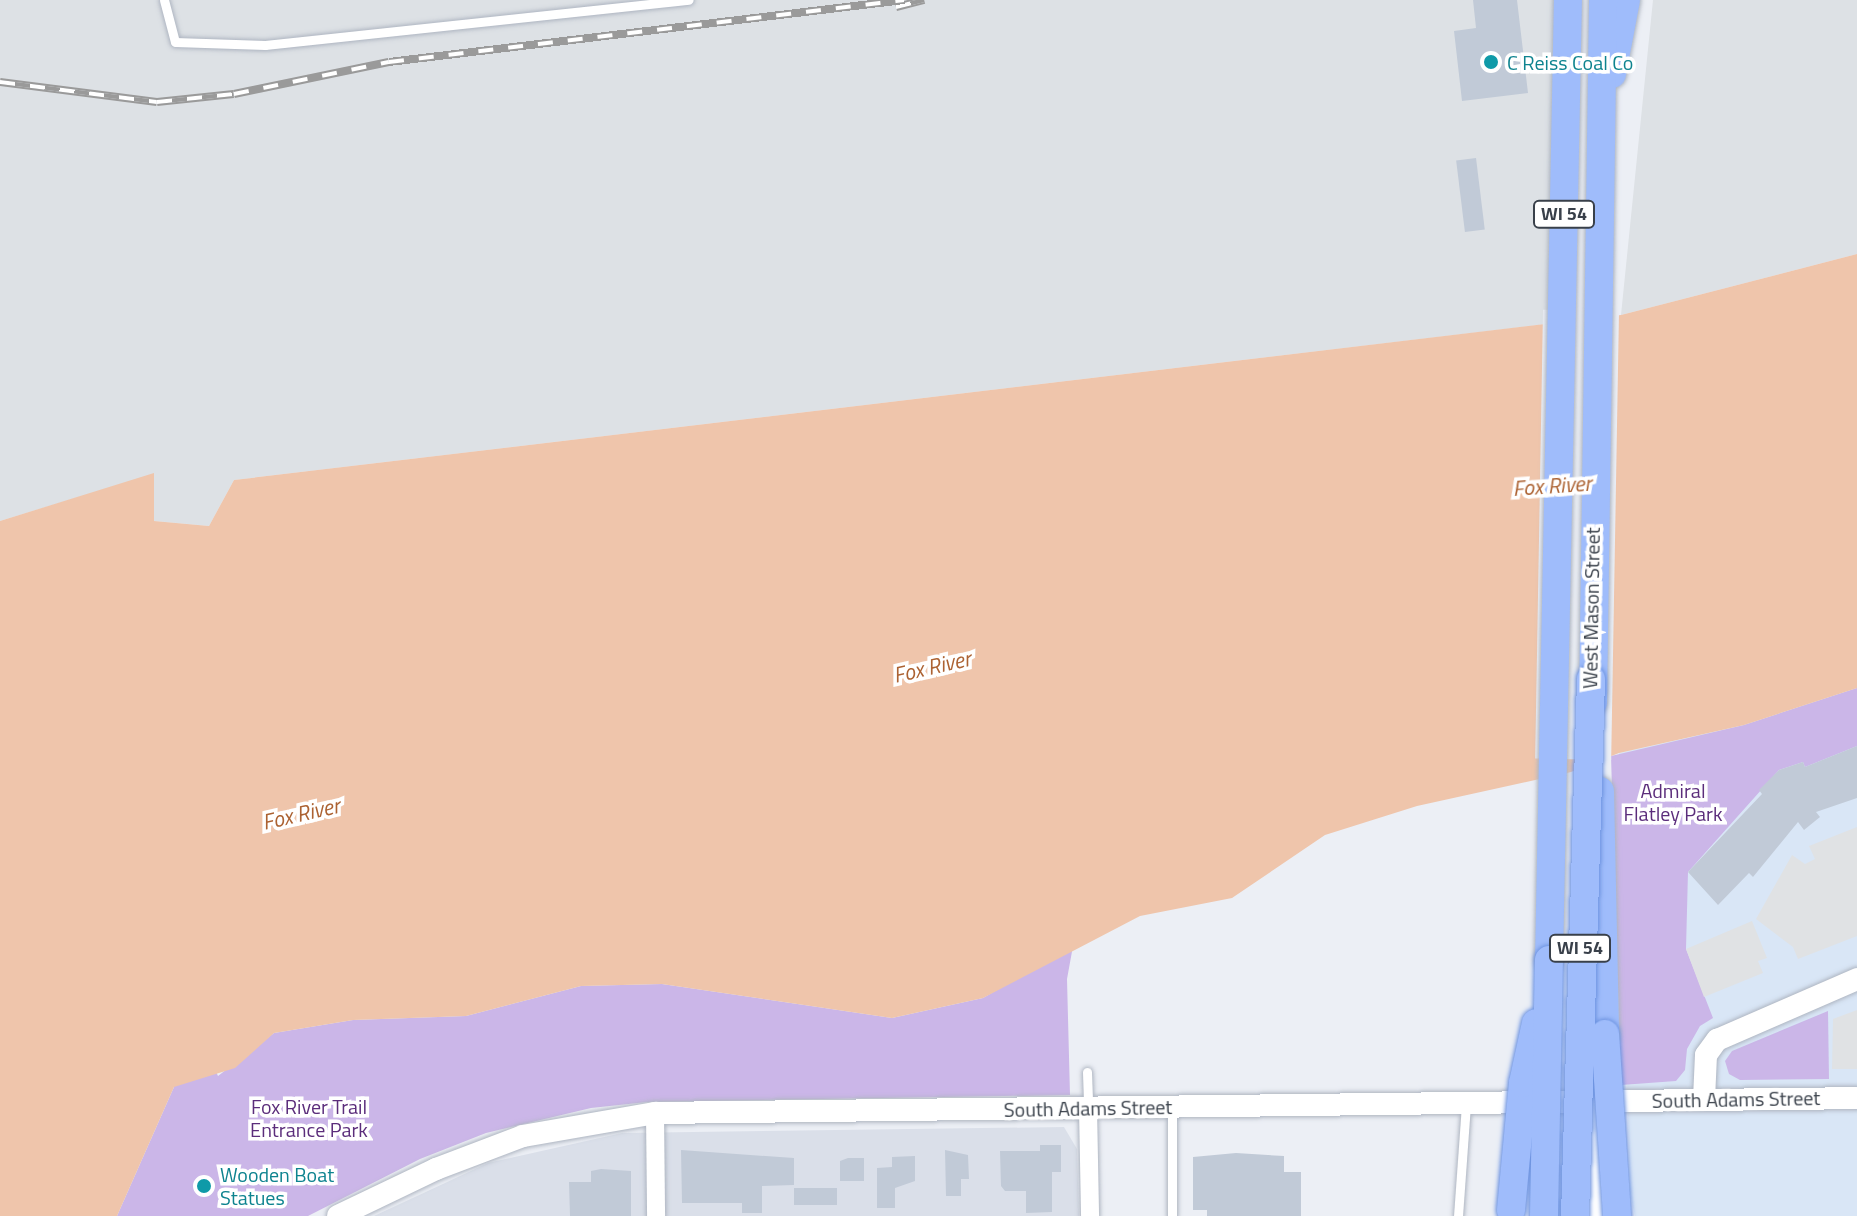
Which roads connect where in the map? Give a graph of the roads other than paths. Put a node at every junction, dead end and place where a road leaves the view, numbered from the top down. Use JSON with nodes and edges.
{"nodes":[{"id":1,"x":164,"y":0,"type":"edge"},
{"id":2,"x":689,"y":0,"type":"edge"},
{"id":3,"x":1568,"y":0,"type":"edge"},
{"id":4,"x":1603,"y":0,"type":"edge"},
{"id":5,"x":1626,"y":0,"type":"edge"},
{"id":6,"x":1600,"y":113,"type":"junction"},
{"id":7,"x":1591,"y":679,"type":"junction"},
{"id":8,"x":1549,"y":960,"type":"junction"},
{"id":9,"x":1857,"y":979,"type":"edge"},
{"id":10,"x":1087,"y":1072,"type":"dead end"},
{"id":11,"x":1857,"y":1098,"type":"edge"},
{"id":12,"x":1704,"y":1099,"type":"junction"},
{"id":13,"x":1596,"y":1101,"type":"junction"},
{"id":14,"x":1466,"y":1103,"type":"junction"},
{"id":15,"x":1172,"y":1107,"type":"junction"},
{"id":16,"x":1088,"y":1108,"type":"junction"},
{"id":17,"x":655,"y":1113,"type":"junction"},
{"id":18,"x":338,"y":1216,"type":"edge"},
{"id":19,"x":656,"y":1216,"type":"edge"},
{"id":20,"x":1090,"y":1216,"type":"edge"},
{"id":21,"x":1172,"y":1216,"type":"edge"},
{"id":22,"x":1458,"y":1216,"type":"edge"},
{"id":23,"x":1509,"y":1216,"type":"edge"},
{"id":24,"x":1544,"y":1216,"type":"edge"},
{"id":25,"x":1575,"y":1216,"type":"edge"},
{"id":26,"x":1596,"y":1216,"type":"edge"},
{"id":27,"x":1617,"y":1216,"type":"edge"}],
"edges":[{"from":1,"to":2,"type":"lane"},
{"from":3,"to":8,"type":"main road","name":"West Mason Street","number":"WI 54"},
{"from":4,"to":6,"type":"main road","name":"West Mason Street","number":"WI 54"},
{"from":5,"to":6,"type":"main road"},
{"from":6,"to":7,"type":"main road","name":"West Mason Street","number":"WI 54"},
{"from":7,"to":25,"type":"main road","name":"West Mason Street","number":"WI 54","bridge":true},
{"from":7,"to":27,"type":"main road","bridge":true},
{"from":8,"to":23,"type":"main road","bridge":true},
{"from":8,"to":24,"type":"main road","name":"West Mason Street","number":"WI 54","bridge":true},
{"from":9,"to":12,"type":"street"},
{"from":10,"to":16,"type":"lane"},
{"from":11,"to":12,"type":"street","name":"South Adams Street"},
{"from":12,"to":13,"type":"street","name":"South Adams Street"},
{"from":13,"to":14,"type":"street","name":"South Adams Street"},
{"from":13,"to":26,"type":"street"},
{"from":14,"to":15,"type":"street","name":"South Adams Street"},
{"from":14,"to":22,"type":"lane"},
{"from":15,"to":16,"type":"street","name":"South Adams Street"},
{"from":15,"to":21,"type":"lane"},
{"from":16,"to":17,"type":"street","name":"South Adams Street"},
{"from":16,"to":20,"type":"street"},
{"from":17,"to":18,"type":"street","name":"South Adams Street"},
{"from":17,"to":19,"type":"street"}]}
